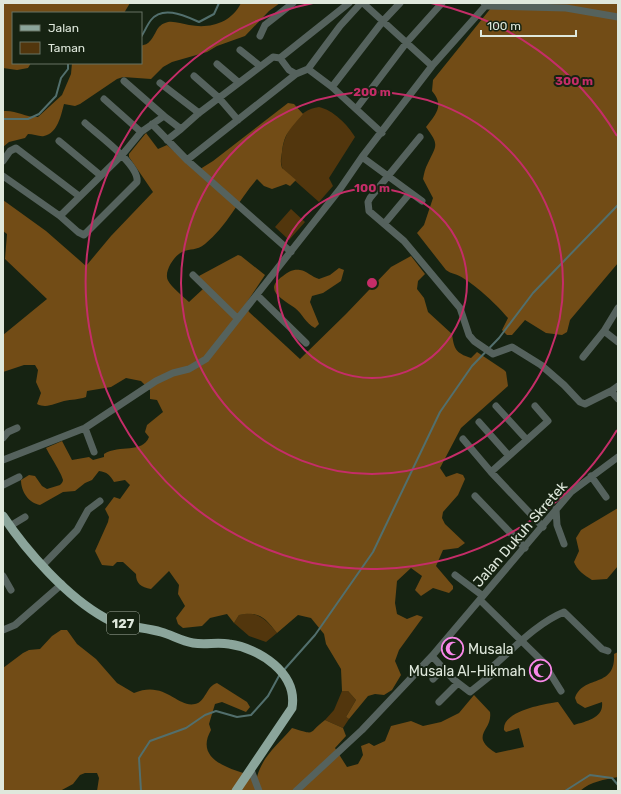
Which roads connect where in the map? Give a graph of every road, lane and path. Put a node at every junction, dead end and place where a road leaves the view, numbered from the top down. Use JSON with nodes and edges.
{"nodes":[{"id":1,"x":293,"y":3,"type":"edge"},
{"id":2,"x":349,"y":3,"type":"edge"},
{"id":3,"x":362,"y":3,"type":"edge"},
{"id":4,"x":400,"y":3,"type":"edge"},
{"id":5,"x":442,"y":3,"type":"edge"},
{"id":6,"x":487,"y":4,"type":"edge"},
{"id":7,"x":618,"y":17,"type":"edge"},
{"id":8,"x":383,"y":21,"type":"junction"},
{"id":9,"x":260,"y":36,"type":"dead end"},
{"id":10,"x":407,"y":42,"type":"junction"},
{"id":11,"x":240,"y":50,"type":"dead end"},
{"id":12,"x":280,"y":58,"type":"junction"},
{"id":13,"x":217,"y":64,"type":"dead end"},
{"id":14,"x":260,"y":66,"type":"junction"},
{"id":15,"x":432,"y":66,"type":"junction"},
{"id":16,"x":308,"y":69,"type":"junction"},
{"id":17,"x":296,"y":74,"type":"junction"},
{"id":18,"x":194,"y":76,"type":"dead end"},
{"id":19,"x":124,"y":81,"type":"dead end"},
{"id":20,"x":238,"y":82,"type":"junction"},
{"id":21,"x":160,"y":83,"type":"dead end"},
{"id":22,"x":332,"y":87,"type":"junction"},
{"id":23,"x":219,"y":98,"type":"junction"},
{"id":24,"x":104,"y":99,"type":"dead end"},
{"id":25,"x":356,"y":109,"type":"junction"},
{"id":26,"x":199,"y":113,"type":"junction"},
{"id":27,"x":164,"y":116,"type":"junction"},
{"id":28,"x":238,"y":120,"type":"junction"},
{"id":29,"x":85,"y":123,"type":"dead end"},
{"id":30,"x":152,"y":124,"type":"junction"},
{"id":31,"x":181,"y":129,"type":"junction"},
{"id":32,"x":141,"y":132,"type":"junction"},
{"id":33,"x":382,"y":133,"type":"junction"},
{"id":34,"x":420,"y":137,"type":"dead end"},
{"id":35,"x":167,"y":140,"type":"junction"},
{"id":36,"x":59,"y":141,"type":"dead end"},
{"id":37,"x":122,"y":155,"type":"junction"},
{"id":38,"x":362,"y":157,"type":"junction"},
{"id":39,"x":187,"y":160,"type":"junction"},
{"id":40,"x":3,"y":161,"type":"edge"},
{"id":41,"x":100,"y":175,"type":"junction"},
{"id":42,"x":3,"y":176,"type":"edge"},
{"id":43,"x":389,"y":177,"type":"junction"},
{"id":44,"x":410,"y":193,"type":"junction"},
{"id":45,"x":79,"y":196,"type":"junction"},
{"id":46,"x":422,"y":201,"type":"dead end"},
{"id":47,"x":60,"y":216,"type":"junction"},
{"id":48,"x":384,"y":224,"type":"junction"},
{"id":49,"x":291,"y":252,"type":"junction"},
{"id":50,"x":193,"y":275,"type":"dead end"},
{"id":51,"x":257,"y":295,"type":"junction"},
{"id":52,"x":618,"y":308,"type":"edge"},
{"id":53,"x":237,"y":318,"type":"junction"},
{"id":54,"x":604,"y":331,"type":"junction"},
{"id":55,"x":618,"y":342,"type":"edge"},
{"id":56,"x":306,"y":343,"type":"dead end"},
{"id":57,"x":583,"y":357,"type":"dead end"},
{"id":58,"x":618,"y":386,"type":"edge"},
{"id":59,"x":611,"y":391,"type":"junction"},
{"id":60,"x":618,"y":399,"type":"edge"},
{"id":61,"x":496,"y":406,"type":"dead end"},
{"id":62,"x":536,"y":406,"type":"dead end"},
{"id":63,"x":480,"y":422,"type":"dead end"},
{"id":64,"x":17,"y":428,"type":"dead end"},
{"id":65,"x":85,"y":428,"type":"junction"},
{"id":66,"x":3,"y":438,"type":"edge"},
{"id":67,"x":463,"y":439,"type":"dead end"},
{"id":68,"x":527,"y":440,"type":"junction"},
{"id":69,"x":94,"y":452,"type":"dead end"},
{"id":70,"x":509,"y":456,"type":"junction"},
{"id":71,"x":618,"y":457,"type":"edge"},
{"id":72,"x":3,"y":460,"type":"edge"},
{"id":73,"x":491,"y":472,"type":"junction"},
{"id":74,"x":591,"y":476,"type":"junction"},
{"id":75,"x":19,"y":477,"type":"dead end"},
{"id":76,"x":3,"y":485,"type":"edge"},
{"id":77,"x":475,"y":496,"type":"dead end"},
{"id":78,"x":606,"y":497,"type":"dead end"},
{"id":79,"x":100,"y":501,"type":"dead end"},
{"id":80,"x":556,"y":509,"type":"junction"},
{"id":81,"x":3,"y":516,"type":"edge"},
{"id":82,"x":25,"y":517,"type":"dead end"},
{"id":83,"x":10,"y":526,"type":"junction"},
{"id":84,"x":543,"y":527,"type":"junction"},
{"id":85,"x":564,"y":544,"type":"dead end"},
{"id":86,"x":525,"y":548,"type":"junction"},
{"id":87,"x":43,"y":565,"type":"junction"},
{"id":88,"x":454,"y":575,"type":"dead end"},
{"id":89,"x":3,"y":576,"type":"edge"},
{"id":90,"x":62,"y":584,"type":"junction"},
{"id":91,"x":10,"y":590,"type":"dead end"},
{"id":92,"x":482,"y":598,"type":"junction"},
{"id":93,"x":3,"y":630,"type":"edge"},
{"id":94,"x":522,"y":641,"type":"junction"},
{"id":95,"x":608,"y":651,"type":"dead end"},
{"id":96,"x":432,"y":656,"type":"junction"},
{"id":97,"x":443,"y":669,"type":"junction"},
{"id":98,"x":434,"y":679,"type":"dead end"},
{"id":99,"x":458,"y":683,"type":"junction"},
{"id":100,"x":561,"y":691,"type":"dead end"},
{"id":101,"x":439,"y":702,"type":"dead end"},
{"id":102,"x":251,"y":770,"type":"junction"},
{"id":103,"x":236,"y":791,"type":"edge"},
{"id":104,"x":259,"y":791,"type":"edge"},
{"id":105,"x":296,"y":791,"type":"edge"}],
"edges":[{"from":1,"to":9,"type":"street"},
{"from":2,"to":12,"type":"street"},
{"from":3,"to":8,"type":"street"},
{"from":3,"to":16,"type":"street"},
{"from":4,"to":8,"type":"street"},
{"from":5,"to":10,"type":"street"},
{"from":6,"to":7,"type":"street"},
{"from":6,"to":15,"type":"street"},
{"from":8,"to":10,"type":"street"},
{"from":8,"to":22,"type":"street"},
{"from":10,"to":15,"type":"street"},
{"from":10,"to":25,"type":"street"},
{"from":11,"to":14,"type":"street"},
{"from":12,"to":14,"type":"street"},
{"from":12,"to":17,"type":"street"},
{"from":13,"to":20,"type":"street"},
{"from":14,"to":20,"type":"street"},
{"from":15,"to":33,"type":"street"},
{"from":16,"to":17,"type":"street"},
{"from":16,"to":22,"type":"street"},
{"from":17,"to":28,"type":"street"},
{"from":18,"to":23,"type":"street"},
{"from":19,"to":27,"type":"street"},
{"from":20,"to":23,"type":"street"},
{"from":21,"to":26,"type":"street"},
{"from":22,"to":25,"type":"street"},
{"from":23,"to":26,"type":"street"},
{"from":23,"to":28,"type":"street"},
{"from":24,"to":32,"type":"street"},
{"from":25,"to":33,"type":"street"},
{"from":26,"to":31,"type":"street"},
{"from":27,"to":30,"type":"street"},
{"from":27,"to":31,"type":"street"},
{"from":28,"to":39,"type":"street"},
{"from":29,"to":37,"type":"street"},
{"from":30,"to":32,"type":"street"},
{"from":30,"to":35,"type":"street"},
{"from":31,"to":35,"type":"street"},
{"from":32,"to":37,"type":"street"},
{"from":33,"to":38,"type":"street"},
{"from":34,"to":43,"type":"street"},
{"from":35,"to":39,"type":"street"},
{"from":36,"to":41,"type":"street"},
{"from":37,"to":41,"type":"street"},
{"from":37,"to":47,"type":"street"},
{"from":38,"to":43,"type":"street"},
{"from":38,"to":49,"type":"street"},
{"from":39,"to":49,"type":"street"},
{"from":40,"to":45,"type":"street"},
{"from":41,"to":45,"type":"street"},
{"from":42,"to":47,"type":"street"},
{"from":43,"to":44,"type":"street"},
{"from":43,"to":48,"type":"street"},
{"from":44,"to":46,"type":"street"},
{"from":44,"to":48,"type":"street"},
{"from":45,"to":47,"type":"street"},
{"from":48,"to":59,"type":"street"},
{"from":49,"to":51,"type":"street"},
{"from":50,"to":53,"type":"street"},
{"from":51,"to":53,"type":"street"},
{"from":51,"to":56,"type":"street"},
{"from":52,"to":54,"type":"street"},
{"from":53,"to":65,"type":"street"},
{"from":54,"to":55,"type":"street"},
{"from":54,"to":57,"type":"street"},
{"from":58,"to":59,"type":"street"},
{"from":59,"to":60,"type":"street"},
{"from":61,"to":68,"type":"street"},
{"from":62,"to":68,"type":"street"},
{"from":63,"to":70,"type":"street"},
{"from":64,"to":66,"type":"street"},
{"from":65,"to":69,"type":"street"},
{"from":65,"to":72,"type":"street"},
{"from":67,"to":73,"type":"street"},
{"from":68,"to":70,"type":"street"},
{"from":70,"to":73,"type":"street"},
{"from":71,"to":74,"type":"street","name":"Jalan Dukuh Skretek"},
{"from":73,"to":84,"type":"street"},
{"from":74,"to":78,"type":"street"},
{"from":74,"to":80,"type":"street","name":"Jalan Dukuh Skretek"},
{"from":75,"to":76,"type":"street"},
{"from":77,"to":86,"type":"street"},
{"from":79,"to":87,"type":"street"},
{"from":80,"to":84,"type":"street","name":"Jalan Dukuh Skretek"},
{"from":80,"to":85,"type":"street"},
{"from":81,"to":83,"type":"main road","number":"127"},
{"from":82,"to":83,"type":"street"},
{"from":83,"to":87,"type":"main road","number":"127"},
{"from":84,"to":86,"type":"street","name":"Jalan Dukuh Skretek"},
{"from":86,"to":92,"type":"street","name":"Jalan Dukuh Skretek"},
{"from":87,"to":90,"type":"main road","number":"127"},
{"from":88,"to":92,"type":"street"},
{"from":89,"to":91,"type":"street"},
{"from":90,"to":93,"type":"street"},
{"from":90,"to":102,"type":"main road","number":"127"},
{"from":92,"to":94,"type":"street","name":"Jalan Dukuh Skretek"},
{"from":92,"to":96,"type":"street","name":"Jalan Dukuh Skretek"},
{"from":94,"to":95,"type":"street"},
{"from":94,"to":99,"type":"street"},
{"from":94,"to":100,"type":"street","name":"Jalan Dukuh Skretek"},
{"from":96,"to":97,"type":"street"},
{"from":96,"to":105,"type":"street","name":"Jalan Dukuh Skretek"},
{"from":97,"to":98,"type":"street"},
{"from":97,"to":99,"type":"street"},
{"from":99,"to":101,"type":"street"},
{"from":102,"to":103,"type":"main road","number":"127"},
{"from":102,"to":104,"type":"street"}]}
